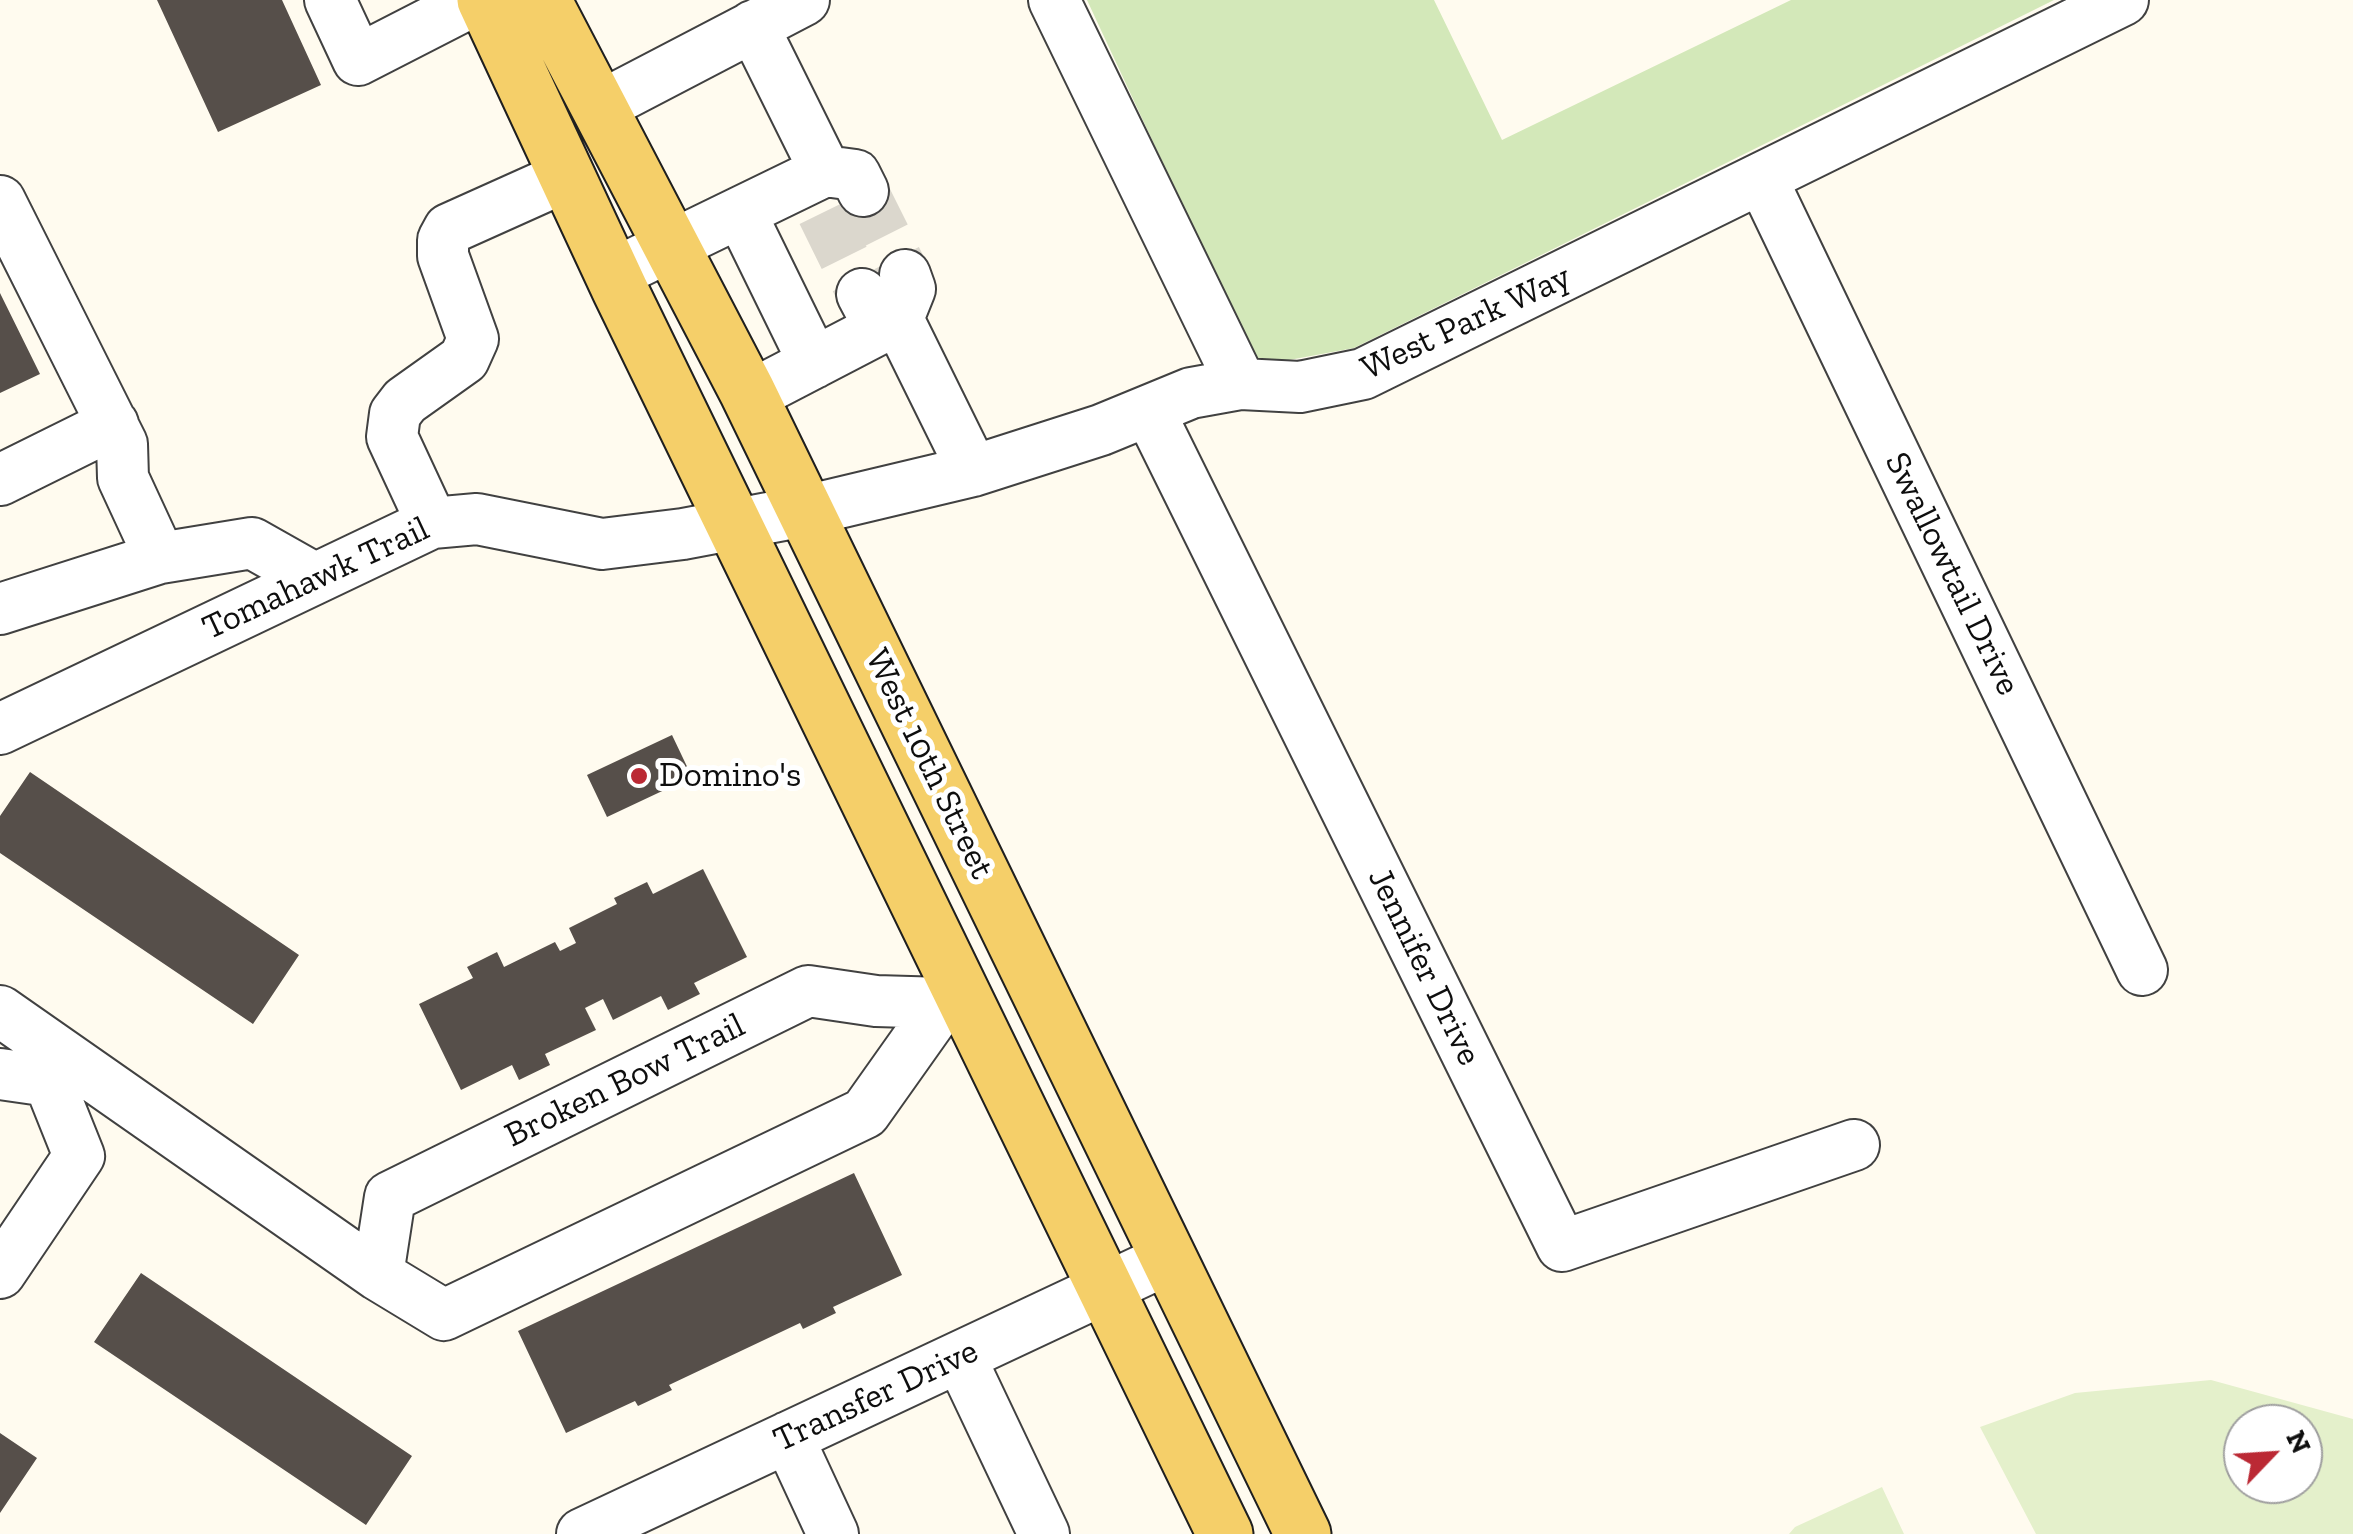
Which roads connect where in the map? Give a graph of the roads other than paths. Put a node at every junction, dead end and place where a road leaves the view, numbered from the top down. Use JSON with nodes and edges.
{"nodes":[{"id":1,"x":475,"y":0,"type":"edge"},
{"id":2,"x":485,"y":0,"type":"edge"},
{"id":3,"x":542,"y":0,"type":"edge"},
{"id":4,"x":804,"y":0,"type":"edge"},
{"id":5,"x":1054,"y":0,"type":"edge"},
{"id":6,"x":2123,"y":0,"type":"edge"},
{"id":7,"x":339,"y":3,"type":"edge"},
{"id":8,"x":425,"y":11,"type":"edge"},
{"id":9,"x":754,"y":26,"type":"junction"},
{"id":10,"x":599,"y":107,"type":"junction"},
{"id":11,"x":567,"y":176,"type":"junction"},
{"id":12,"x":1762,"y":179,"type":"junction"},
{"id":13,"x":0,"y":201,"type":"edge"},
{"id":14,"x":741,"y":214,"type":"junction"},
{"id":15,"x":673,"y":246,"type":"junction"},
{"id":16,"x":613,"y":274,"type":"junction"},
{"id":17,"x":814,"y":363,"type":"junction"},
{"id":18,"x":1241,"y":384,"type":"junction"},
{"id":19,"x":750,"y":396,"type":"junction"},
{"id":20,"x":1149,"y":411,"type":"junction"},
{"id":21,"x":112,"y":424,"type":"junction"},
{"id":22,"x":973,"y":470,"type":"junction"},
{"id":23,"x":0,"y":480,"type":"edge"},
{"id":24,"x":769,"y":518,"type":"junction"},
{"id":25,"x":432,"y":523,"type":"junction"},
{"id":26,"x":160,"y":558,"type":"junction"},
{"id":27,"x":314,"y":578,"type":"junction"},
{"id":28,"x":0,"y":610,"type":"edge"},
{"id":29,"x":0,"y":730,"type":"edge"},
{"id":30,"x":2142,"y":970,"type":"dead end"},
{"id":31,"x":953,"y":998,"type":"junction"},
{"id":32,"x":0,"y":1011,"type":"edge"},
{"id":33,"x":58,"y":1070,"type":"junction"},
{"id":34,"x":0,"y":1074,"type":"edge"},
{"id":35,"x":1854,"y":1145,"type":"dead end"},
{"id":36,"x":1170,"y":1258,"type":"junction"},
{"id":37,"x":0,"y":1273,"type":"edge"},
{"id":38,"x":378,"y":1275,"type":"junction"},
{"id":39,"x":1105,"y":1289,"type":"junction"},
{"id":40,"x":960,"y":1357,"type":"junction"},
{"id":41,"x":788,"y":1437,"type":"junction"},
{"id":42,"x":582,"y":1534,"type":"edge"},
{"id":43,"x":834,"y":1534,"type":"edge"},
{"id":44,"x":1044,"y":1534,"type":"edge"},
{"id":45,"x":1225,"y":1534,"type":"edge"},
{"id":46,"x":1304,"y":1534,"type":"edge"}],
"edges":[{"from":1,"to":8,"type":"street"},
{"from":2,"to":11,"type":"main road","name":"West 10th Street"},
{"from":3,"to":10,"type":"main road","name":"West 10th Street"},
{"from":4,"to":9,"type":"street"},
{"from":5,"to":18,"type":"street"},
{"from":6,"to":12,"type":"street","name":"West Park Way"},
{"from":7,"to":8,"type":"street"},
{"from":9,"to":10,"type":"street"},
{"from":9,"to":14,"type":"street"},
{"from":10,"to":15,"type":"main road","name":"West 10th Street"},
{"from":11,"to":16,"type":"main road","name":"West 10th Street"},
{"from":11,"to":25,"type":"street"},
{"from":12,"to":18,"type":"street","name":"West Park Way"},
{"from":12,"to":30,"type":"street","name":"Swallowtail Drive"},
{"from":13,"to":21,"type":"street"},
{"from":14,"to":15,"type":"street"},
{"from":14,"to":17,"type":"street"},
{"from":15,"to":16,"type":"street"},
{"from":15,"to":19,"type":"main road","name":"West 10th Street"},
{"from":16,"to":24,"type":"main road","name":"West 10th Street"},
{"from":17,"to":19,"type":"street"},
{"from":17,"to":22,"type":"street"},
{"from":18,"to":20,"type":"street","name":"West Park Way"},
{"from":19,"to":24,"type":"main road","name":"West 10th Street"},
{"from":20,"to":22,"type":"street","name":"West Park Way"},
{"from":20,"to":35,"type":"street","name":"Jennifer Drive"},
{"from":21,"to":23,"type":"street"},
{"from":21,"to":26,"type":"street"},
{"from":22,"to":24,"type":"street","name":"West Park Way"},
{"from":24,"to":25,"type":"street","name":"Tomahawk Trail"},
{"from":24,"to":31,"type":"main road","name":"West 10th Street"},
{"from":24,"to":36,"type":"main road","name":"West 10th Street"},
{"from":25,"to":27,"type":"street","name":"Tomahawk Trail"},
{"from":26,"to":27,"type":"street"},
{"from":26,"to":28,"type":"street"},
{"from":27,"to":29,"type":"street","name":"Tomahawk Trail"},
{"from":31,"to":38,"type":"street"},
{"from":31,"to":38,"type":"street","name":"Broken Bow Trail"},
{"from":31,"to":39,"type":"main road","name":"West 10th Street"},
{"from":32,"to":33,"type":"street"},
{"from":33,"to":34,"type":"street"},
{"from":33,"to":37,"type":"street"},
{"from":33,"to":38,"type":"street"},
{"from":36,"to":39,"type":"street","name":"Transfer Drive"},
{"from":36,"to":46,"type":"main road","name":"West 10th Street"},
{"from":39,"to":40,"type":"street","name":"Transfer Drive"},
{"from":39,"to":45,"type":"main road","name":"West 10th Street"},
{"from":40,"to":41,"type":"street","name":"Transfer Drive"},
{"from":40,"to":44,"type":"street"},
{"from":41,"to":42,"type":"street","name":"Transfer Drive"},
{"from":41,"to":43,"type":"street"}]}
